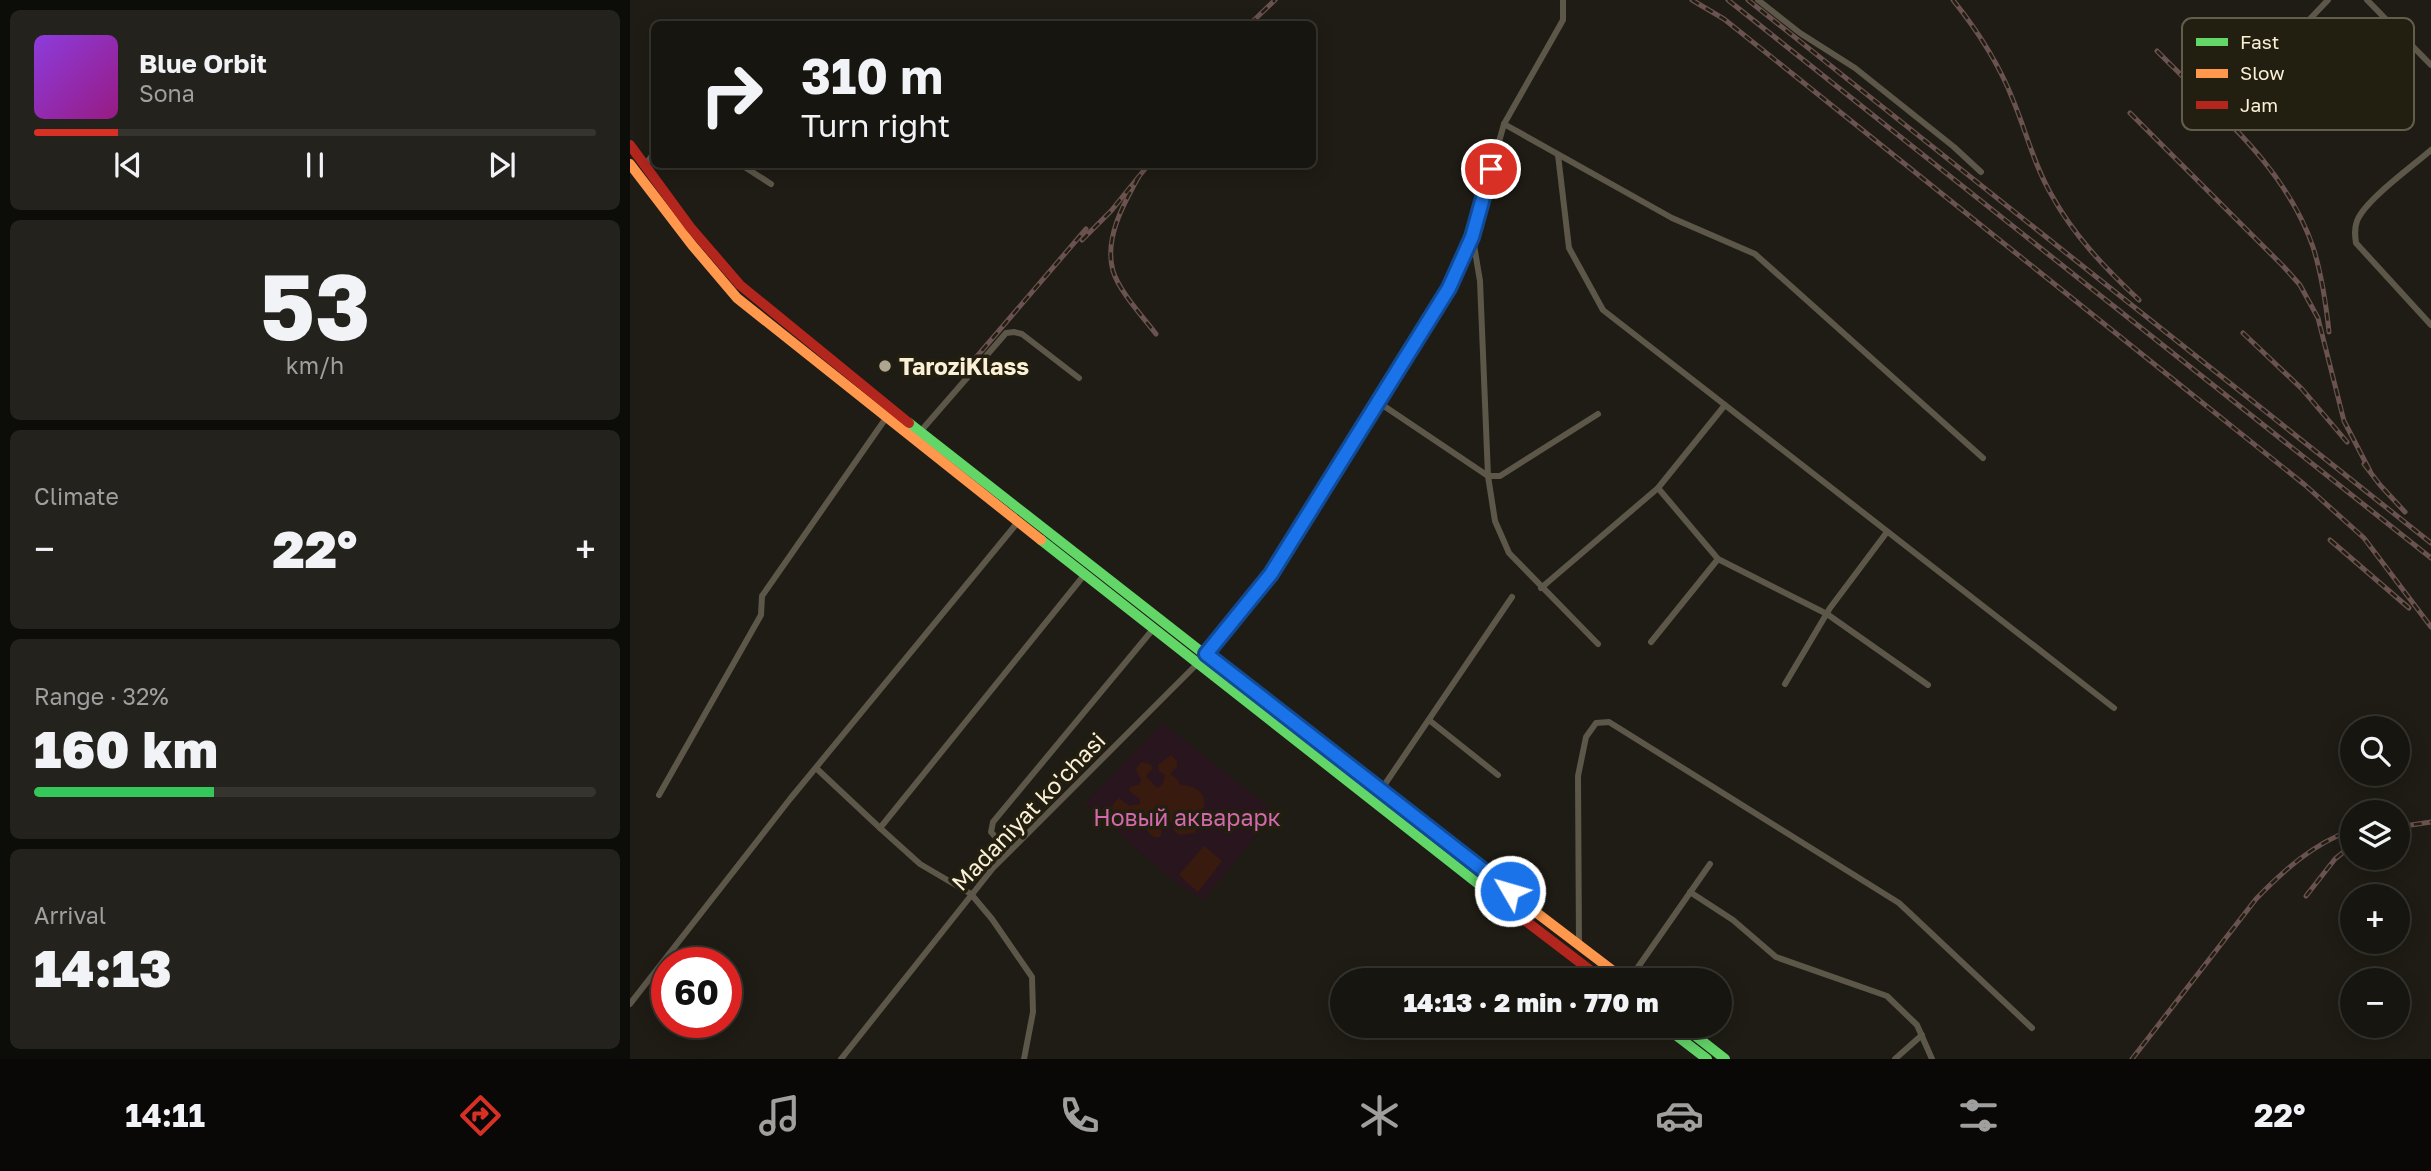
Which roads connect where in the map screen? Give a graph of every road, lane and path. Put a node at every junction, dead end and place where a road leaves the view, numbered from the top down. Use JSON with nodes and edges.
{"nodes":[{"id":1,"x":1563,"y":0,"type":"edge"},
{"id":2,"x":1758,"y":0,"type":"edge"},
{"id":3,"x":2328,"y":0,"type":"edge"},
{"id":4,"x":2367,"y":0,"type":"edge"},
{"id":5,"x":2311,"y":18,"type":"edge"},
{"id":6,"x":2385,"y":18,"type":"edge"},
{"id":7,"x":2414,"y":48,"type":"edge"},
{"id":8,"x":2431,"y":65,"type":"edge"},
{"id":9,"x":1504,"y":124,"type":"junction"},
{"id":10,"x":630,"y":145,"type":"edge"},
{"id":11,"x":2431,"y":150,"type":"edge"},
{"id":12,"x":1558,"y":155,"type":"junction"},
{"id":13,"x":637,"y":164,"type":"edge"},
{"id":14,"x":746,"y":168,"type":"edge"},
{"id":15,"x":1981,"y":172,"type":"dead end"},
{"id":16,"x":771,"y":184,"type":"dead end"},
{"id":17,"x":1472,"y":237,"type":"junction"},
{"id":18,"x":2431,"y":326,"type":"edge"},
{"id":19,"x":1079,"y":378,"type":"dead end"},
{"id":20,"x":1378,"y":402,"type":"junction"},
{"id":21,"x":1725,"y":405,"type":"junction"},
{"id":22,"x":1598,"y":414,"type":"dead end"},
{"id":23,"x":886,"y":418,"type":"junction"},
{"id":24,"x":920,"y":432,"type":"junction"},
{"id":25,"x":1983,"y":458,"type":"dead end"},
{"id":26,"x":1488,"y":476,"type":"junction"},
{"id":27,"x":1658,"y":488,"type":"junction"},
{"id":28,"x":1018,"y":522,"type":"junction"},
{"id":29,"x":1887,"y":532,"type":"junction"},
{"id":30,"x":1718,"y":559,"type":"junction"},
{"id":31,"x":1085,"y":575,"type":"junction"},
{"id":32,"x":1541,"y":588,"type":"junction"},
{"id":33,"x":1512,"y":597,"type":"dead end"},
{"id":34,"x":1827,"y":614,"type":"junction"},
{"id":35,"x":1154,"y":628,"type":"junction"},
{"id":36,"x":1651,"y":642,"type":"dead end"},
{"id":37,"x":1598,"y":644,"type":"dead end"},
{"id":38,"x":1206,"y":654,"type":"junction"},
{"id":39,"x":1198,"y":663,"type":"junction"},
{"id":40,"x":1785,"y":684,"type":"dead end"},
{"id":41,"x":1928,"y":685,"type":"dead end"},
{"id":42,"x":2114,"y":708,"type":"dead end"},
{"id":43,"x":1429,"y":720,"type":"junction"},
{"id":44,"x":816,"y":768,"type":"junction"},
{"id":45,"x":1498,"y":775,"type":"dead end"},
{"id":46,"x":1381,"y":790,"type":"junction"},
{"id":47,"x":659,"y":795,"type":"dead end"},
{"id":48,"x":880,"y":828,"type":"junction"},
{"id":49,"x":1008,"y":851,"type":"junction"},
{"id":50,"x":1710,"y":864,"type":"dead end"},
{"id":51,"x":1690,"y":892,"type":"junction"},
{"id":52,"x":971,"y":894,"type":"junction"},
{"id":53,"x":1579,"y":947,"type":"junction"},
{"id":54,"x":1586,"y":968,"type":"edge"},
{"id":55,"x":1610,"y":968,"type":"edge"},
{"id":56,"x":1636,"y":968,"type":"edge"},
{"id":57,"x":630,"y":1004,"type":"edge"},
{"id":58,"x":2032,"y":1028,"type":"dead end"},
{"id":59,"x":1922,"y":1035,"type":"junction"},
{"id":60,"x":1680,"y":1038,"type":"edge"},
{"id":61,"x":1698,"y":1038,"type":"edge"},
{"id":62,"x":841,"y":1059,"type":"edge"},
{"id":63,"x":1024,"y":1059,"type":"edge"},
{"id":64,"x":1707,"y":1059,"type":"edge"},
{"id":65,"x":1725,"y":1059,"type":"edge"},
{"id":66,"x":1895,"y":1059,"type":"edge"},
{"id":67,"x":1932,"y":1059,"type":"edge"}],
"edges":[{"from":1,"to":9,"type":"street","name":"Madaniyat ko'chasi"},
{"from":2,"to":15,"type":"street"},
{"from":3,"to":5,"type":"street"},
{"from":4,"to":6,"type":"street"},
{"from":7,"to":8,"type":"street"},
{"from":9,"to":12,"type":"street"},
{"from":9,"to":17,"type":"street","name":"Madaniyat ko'chasi"},
{"from":10,"to":13,"type":"main road"},
{"from":11,"to":18,"type":"street"},
{"from":12,"to":21,"type":"street"},
{"from":12,"to":25,"type":"street"},
{"from":13,"to":23,"type":"main road"},
{"from":13,"to":24,"type":"main road"},
{"from":14,"to":16,"type":"street"},
{"from":17,"to":20,"type":"street","name":"Madaniyat ko'chasi"},
{"from":17,"to":26,"type":"street"},
{"from":19,"to":24,"type":"street"},
{"from":20,"to":26,"type":"street"},
{"from":20,"to":38,"type":"street","name":"Madaniyat ko'chasi"},
{"from":21,"to":27,"type":"street"},
{"from":21,"to":29,"type":"street"},
{"from":22,"to":26,"type":"street"},
{"from":23,"to":28,"type":"main road"},
{"from":23,"to":47,"type":"street"},
{"from":24,"to":38,"type":"main road"},
{"from":26,"to":32,"type":"street"},
{"from":27,"to":30,"type":"street"},
{"from":27,"to":32,"type":"street"},
{"from":28,"to":31,"type":"main road"},
{"from":28,"to":44,"type":"street"},
{"from":29,"to":34,"type":"street"},
{"from":29,"to":42,"type":"street"},
{"from":30,"to":34,"type":"street"},
{"from":30,"to":36,"type":"street"},
{"from":31,"to":35,"type":"main road"},
{"from":31,"to":48,"type":"street"},
{"from":32,"to":37,"type":"street"},
{"from":33,"to":43,"type":"street"},
{"from":34,"to":40,"type":"street"},
{"from":34,"to":41,"type":"street"},
{"from":35,"to":39,"type":"main road"},
{"from":35,"to":49,"type":"street"},
{"from":38,"to":39,"type":"street","name":"Madaniyat ko'chasi"},
{"from":38,"to":46,"type":"main road"},
{"from":39,"to":49,"type":"street","name":"Madaniyat ko'chasi"},
{"from":39,"to":54,"type":"main road"},
{"from":43,"to":45,"type":"street"},
{"from":43,"to":46,"type":"street"},
{"from":44,"to":48,"type":"street"},
{"from":44,"to":57,"type":"street"},
{"from":46,"to":53,"type":"main road"},
{"from":48,"to":52,"type":"street"},
{"from":49,"to":52,"type":"street","name":"Madaniyat ko'chasi"},
{"from":50,"to":51,"type":"street"},
{"from":51,"to":56,"type":"street"},
{"from":51,"to":59,"type":"street"},
{"from":52,"to":62,"type":"street","name":"Madaniyat ko'chasi"},
{"from":52,"to":63,"type":"street"},
{"from":53,"to":55,"type":"main road"},
{"from":53,"to":58,"type":"street"},
{"from":59,"to":66,"type":"street"},
{"from":59,"to":67,"type":"street"},
{"from":60,"to":64,"type":"main road"},
{"from":61,"to":65,"type":"main road"}]}
